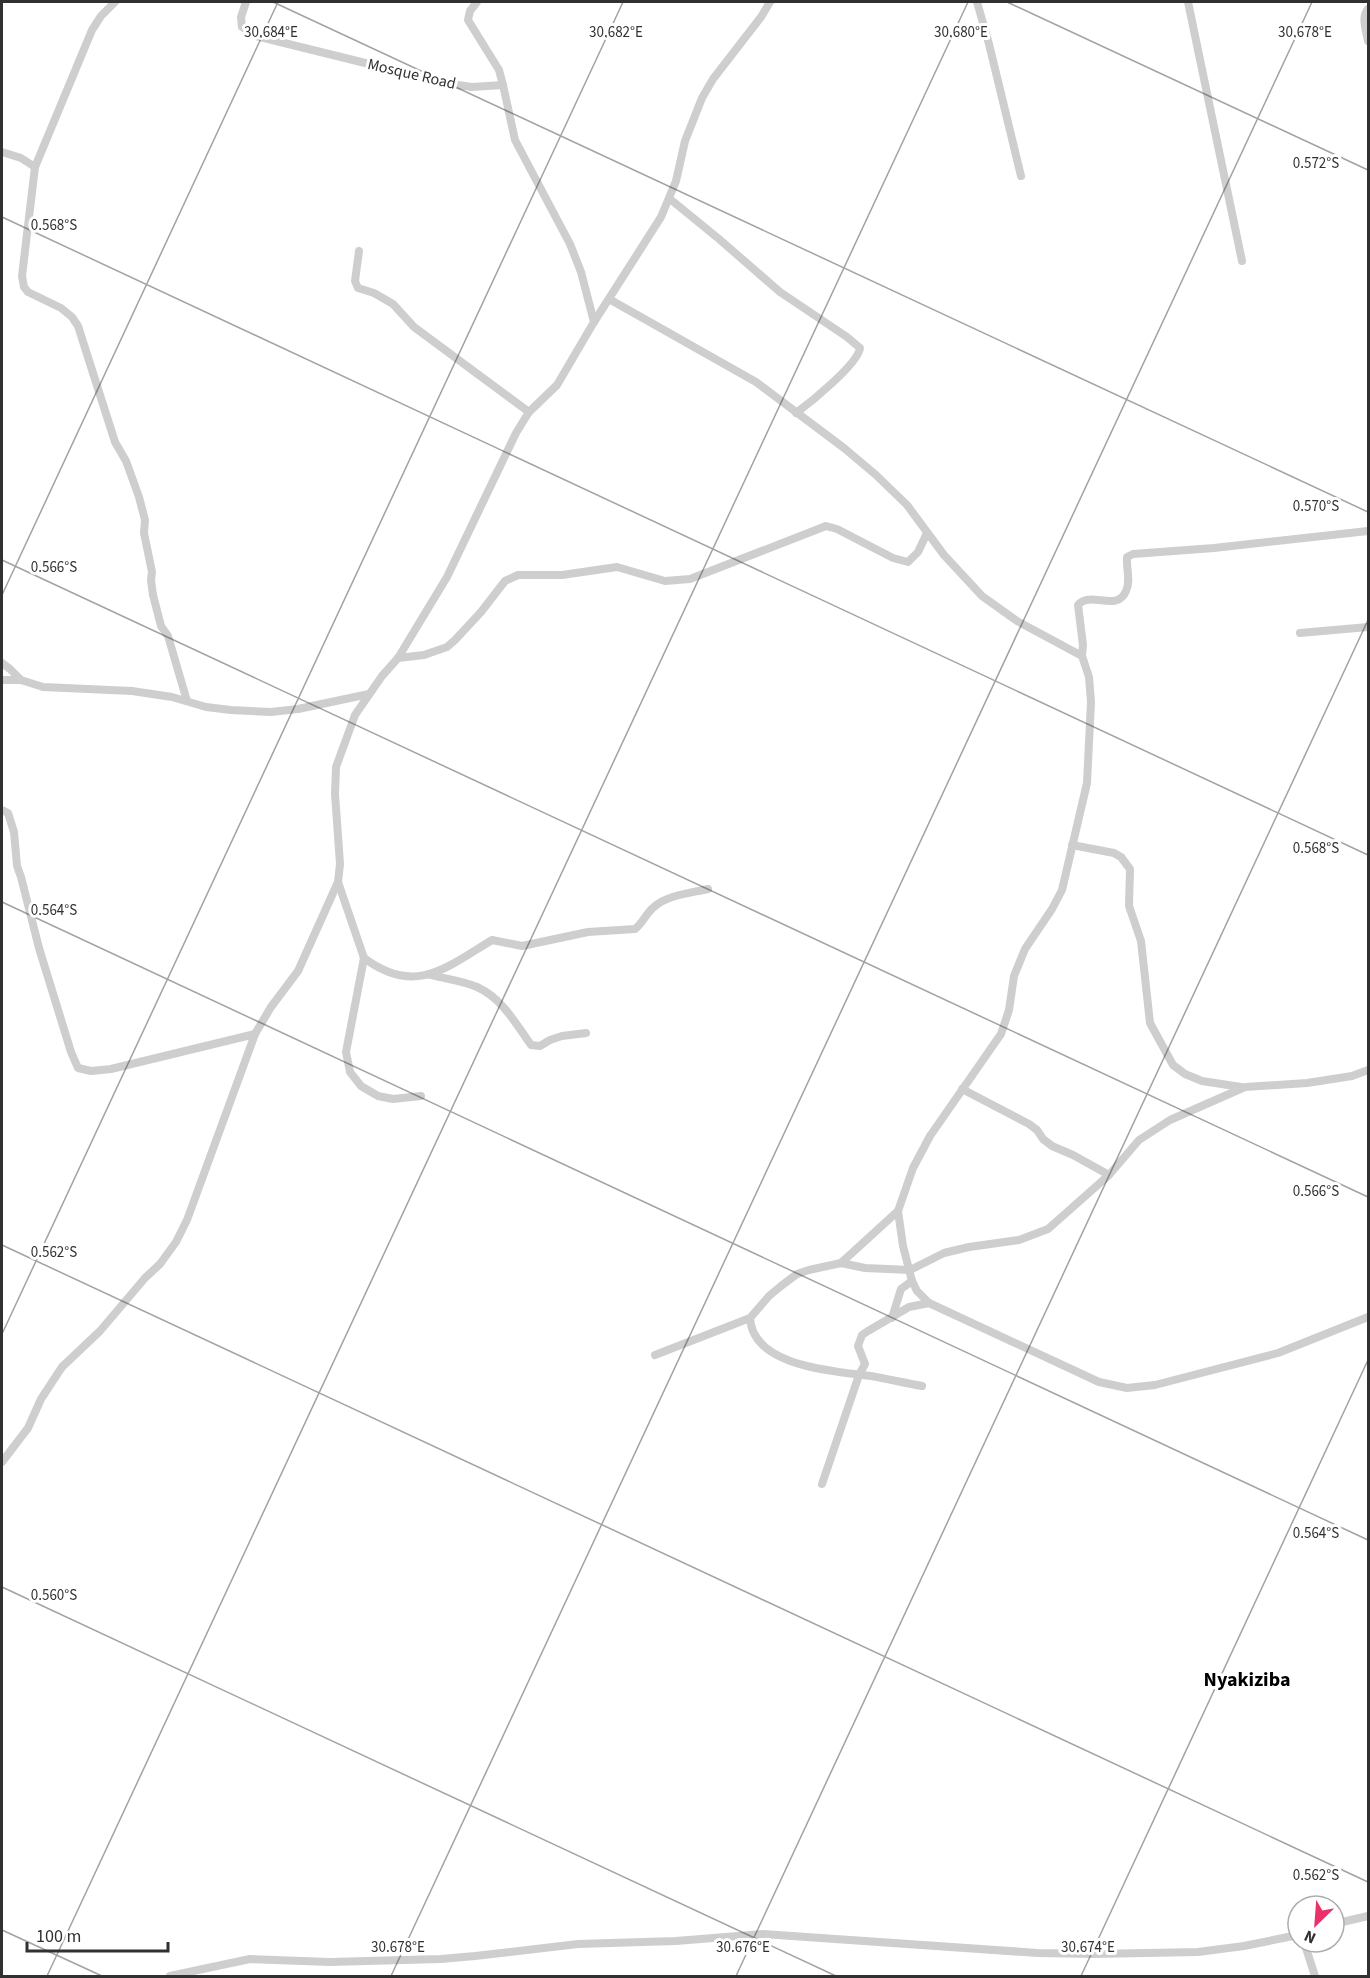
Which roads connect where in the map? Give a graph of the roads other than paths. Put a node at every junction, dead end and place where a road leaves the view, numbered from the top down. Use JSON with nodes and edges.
{"nodes":[{"id":1,"x":115,"y":2,"type":"edge"},
{"id":2,"x":246,"y":2,"type":"edge"},
{"id":3,"x":477,"y":2,"type":"edge"},
{"id":4,"x":770,"y":2,"type":"edge"},
{"id":5,"x":977,"y":2,"type":"edge"},
{"id":6,"x":1188,"y":2,"type":"edge"},
{"id":7,"x":1368,"y":9,"type":"edge"},
{"id":8,"x":1368,"y":41,"type":"edge"},
{"id":9,"x":503,"y":85,"type":"junction"},
{"id":10,"x":2,"y":152,"type":"edge"},
{"id":11,"x":35,"y":167,"type":"junction"},
{"id":12,"x":1021,"y":176,"type":"dead end"},
{"id":13,"x":670,"y":199,"type":"junction"},
{"id":14,"x":359,"y":251,"type":"dead end"},
{"id":15,"x":1242,"y":261,"type":"dead end"},
{"id":16,"x":609,"y":299,"type":"junction"},
{"id":17,"x":594,"y":322,"type":"junction"},
{"id":18,"x":529,"y":412,"type":"junction"},
{"id":19,"x":796,"y":413,"type":"junction"},
{"id":20,"x":1368,"y":531,"type":"edge"},
{"id":21,"x":927,"y":533,"type":"junction"},
{"id":22,"x":1368,"y":627,"type":"edge"},
{"id":23,"x":1300,"y":633,"type":"dead end"},
{"id":24,"x":1082,"y":656,"type":"junction"},
{"id":25,"x":398,"y":658,"type":"junction"},
{"id":26,"x":2,"y":663,"type":"edge"},
{"id":27,"x":2,"y":680,"type":"edge"},
{"id":28,"x":21,"y":680,"type":"junction"},
{"id":29,"x":369,"y":694,"type":"junction"},
{"id":30,"x":188,"y":700,"type":"junction"},
{"id":31,"x":2,"y":810,"type":"edge"},
{"id":32,"x":1072,"y":845,"type":"junction"},
{"id":33,"x":338,"y":882,"type":"junction"},
{"id":34,"x":708,"y":889,"type":"dead end"},
{"id":35,"x":364,"y":958,"type":"junction"},
{"id":36,"x":431,"y":975,"type":"junction"},
{"id":37,"x":586,"y":1033,"type":"dead end"},
{"id":38,"x":255,"y":1034,"type":"junction"},
{"id":39,"x":1368,"y":1070,"type":"edge"},
{"id":40,"x":1245,"y":1088,"type":"junction"},
{"id":41,"x":962,"y":1089,"type":"junction"},
{"id":42,"x":421,"y":1096,"type":"dead end"},
{"id":43,"x":1108,"y":1174,"type":"junction"},
{"id":44,"x":898,"y":1211,"type":"junction"},
{"id":45,"x":841,"y":1263,"type":"junction"},
{"id":46,"x":910,"y":1270,"type":"junction"},
{"id":47,"x":912,"y":1281,"type":"junction"},
{"id":48,"x":929,"y":1303,"type":"junction"},
{"id":49,"x":1368,"y":1317,"type":"edge"},
{"id":50,"x":750,"y":1318,"type":"junction"},
{"id":51,"x":892,"y":1318,"type":"junction"},
{"id":52,"x":655,"y":1355,"type":"dead end"},
{"id":53,"x":859,"y":1375,"type":"junction"},
{"id":54,"x":922,"y":1386,"type":"dead end"},
{"id":55,"x":2,"y":1462,"type":"edge"},
{"id":56,"x":822,"y":1484,"type":"dead end"},
{"id":57,"x":1368,"y":1916,"type":"edge"},
{"id":58,"x":1346,"y":1921,"type":"edge"},
{"id":59,"x":1286,"y":1937,"type":"edge"},
{"id":60,"x":1308,"y":1954,"type":"edge"},
{"id":61,"x":170,"y":1977,"type":"edge"},
{"id":62,"x":1315,"y":1977,"type":"edge"}],
"edges":[{"from":1,"to":11,"type":"street"},
{"from":2,"to":9,"type":"street","name":"Mosque Road"},
{"from":3,"to":9,"type":"street"},
{"from":4,"to":13,"type":"street"},
{"from":5,"to":12,"type":"street"},
{"from":6,"to":15,"type":"street"},
{"from":7,"to":8,"type":"street"},
{"from":9,"to":17,"type":"street"},
{"from":10,"to":11,"type":"street"},
{"from":11,"to":30,"type":"street"},
{"from":13,"to":16,"type":"street"},
{"from":13,"to":19,"type":"street"},
{"from":14,"to":18,"type":"street"},
{"from":16,"to":17,"type":"street"},
{"from":16,"to":19,"type":"street"},
{"from":17,"to":18,"type":"street"},
{"from":18,"to":25,"type":"street"},
{"from":19,"to":21,"type":"street"},
{"from":20,"to":24,"type":"street"},
{"from":21,"to":24,"type":"street"},
{"from":21,"to":25,"type":"street"},
{"from":22,"to":23,"type":"street"},
{"from":24,"to":32,"type":"street"},
{"from":25,"to":29,"type":"street"},
{"from":26,"to":28,"type":"street"},
{"from":27,"to":28,"type":"street"},
{"from":28,"to":30,"type":"street"},
{"from":29,"to":30,"type":"street"},
{"from":29,"to":33,"type":"street"},
{"from":31,"to":38,"type":"street"},
{"from":32,"to":40,"type":"street"},
{"from":32,"to":41,"type":"street"},
{"from":33,"to":35,"type":"street"},
{"from":33,"to":38,"type":"street"},
{"from":34,"to":36,"type":"street"},
{"from":35,"to":36,"type":"street"},
{"from":35,"to":42,"type":"street"},
{"from":36,"to":37,"type":"street"},
{"from":38,"to":55,"type":"street"},
{"from":39,"to":40,"type":"street"},
{"from":40,"to":43,"type":"street"},
{"from":41,"to":43,"type":"street"},
{"from":41,"to":44,"type":"street"},
{"from":43,"to":46,"type":"street"},
{"from":44,"to":45,"type":"street"},
{"from":44,"to":46,"type":"street"},
{"from":45,"to":46,"type":"street"},
{"from":45,"to":50,"type":"street"},
{"from":46,"to":47,"type":"street"},
{"from":47,"to":48,"type":"street"},
{"from":47,"to":51,"type":"street"},
{"from":48,"to":49,"type":"street"},
{"from":48,"to":51,"type":"street"},
{"from":50,"to":52,"type":"street"},
{"from":50,"to":53,"type":"street"},
{"from":51,"to":53,"type":"street"},
{"from":53,"to":54,"type":"street"},
{"from":53,"to":56,"type":"street"},
{"from":57,"to":58,"type":"street"},
{"from":59,"to":61,"type":"street"},
{"from":60,"to":62,"type":"street"}]}
